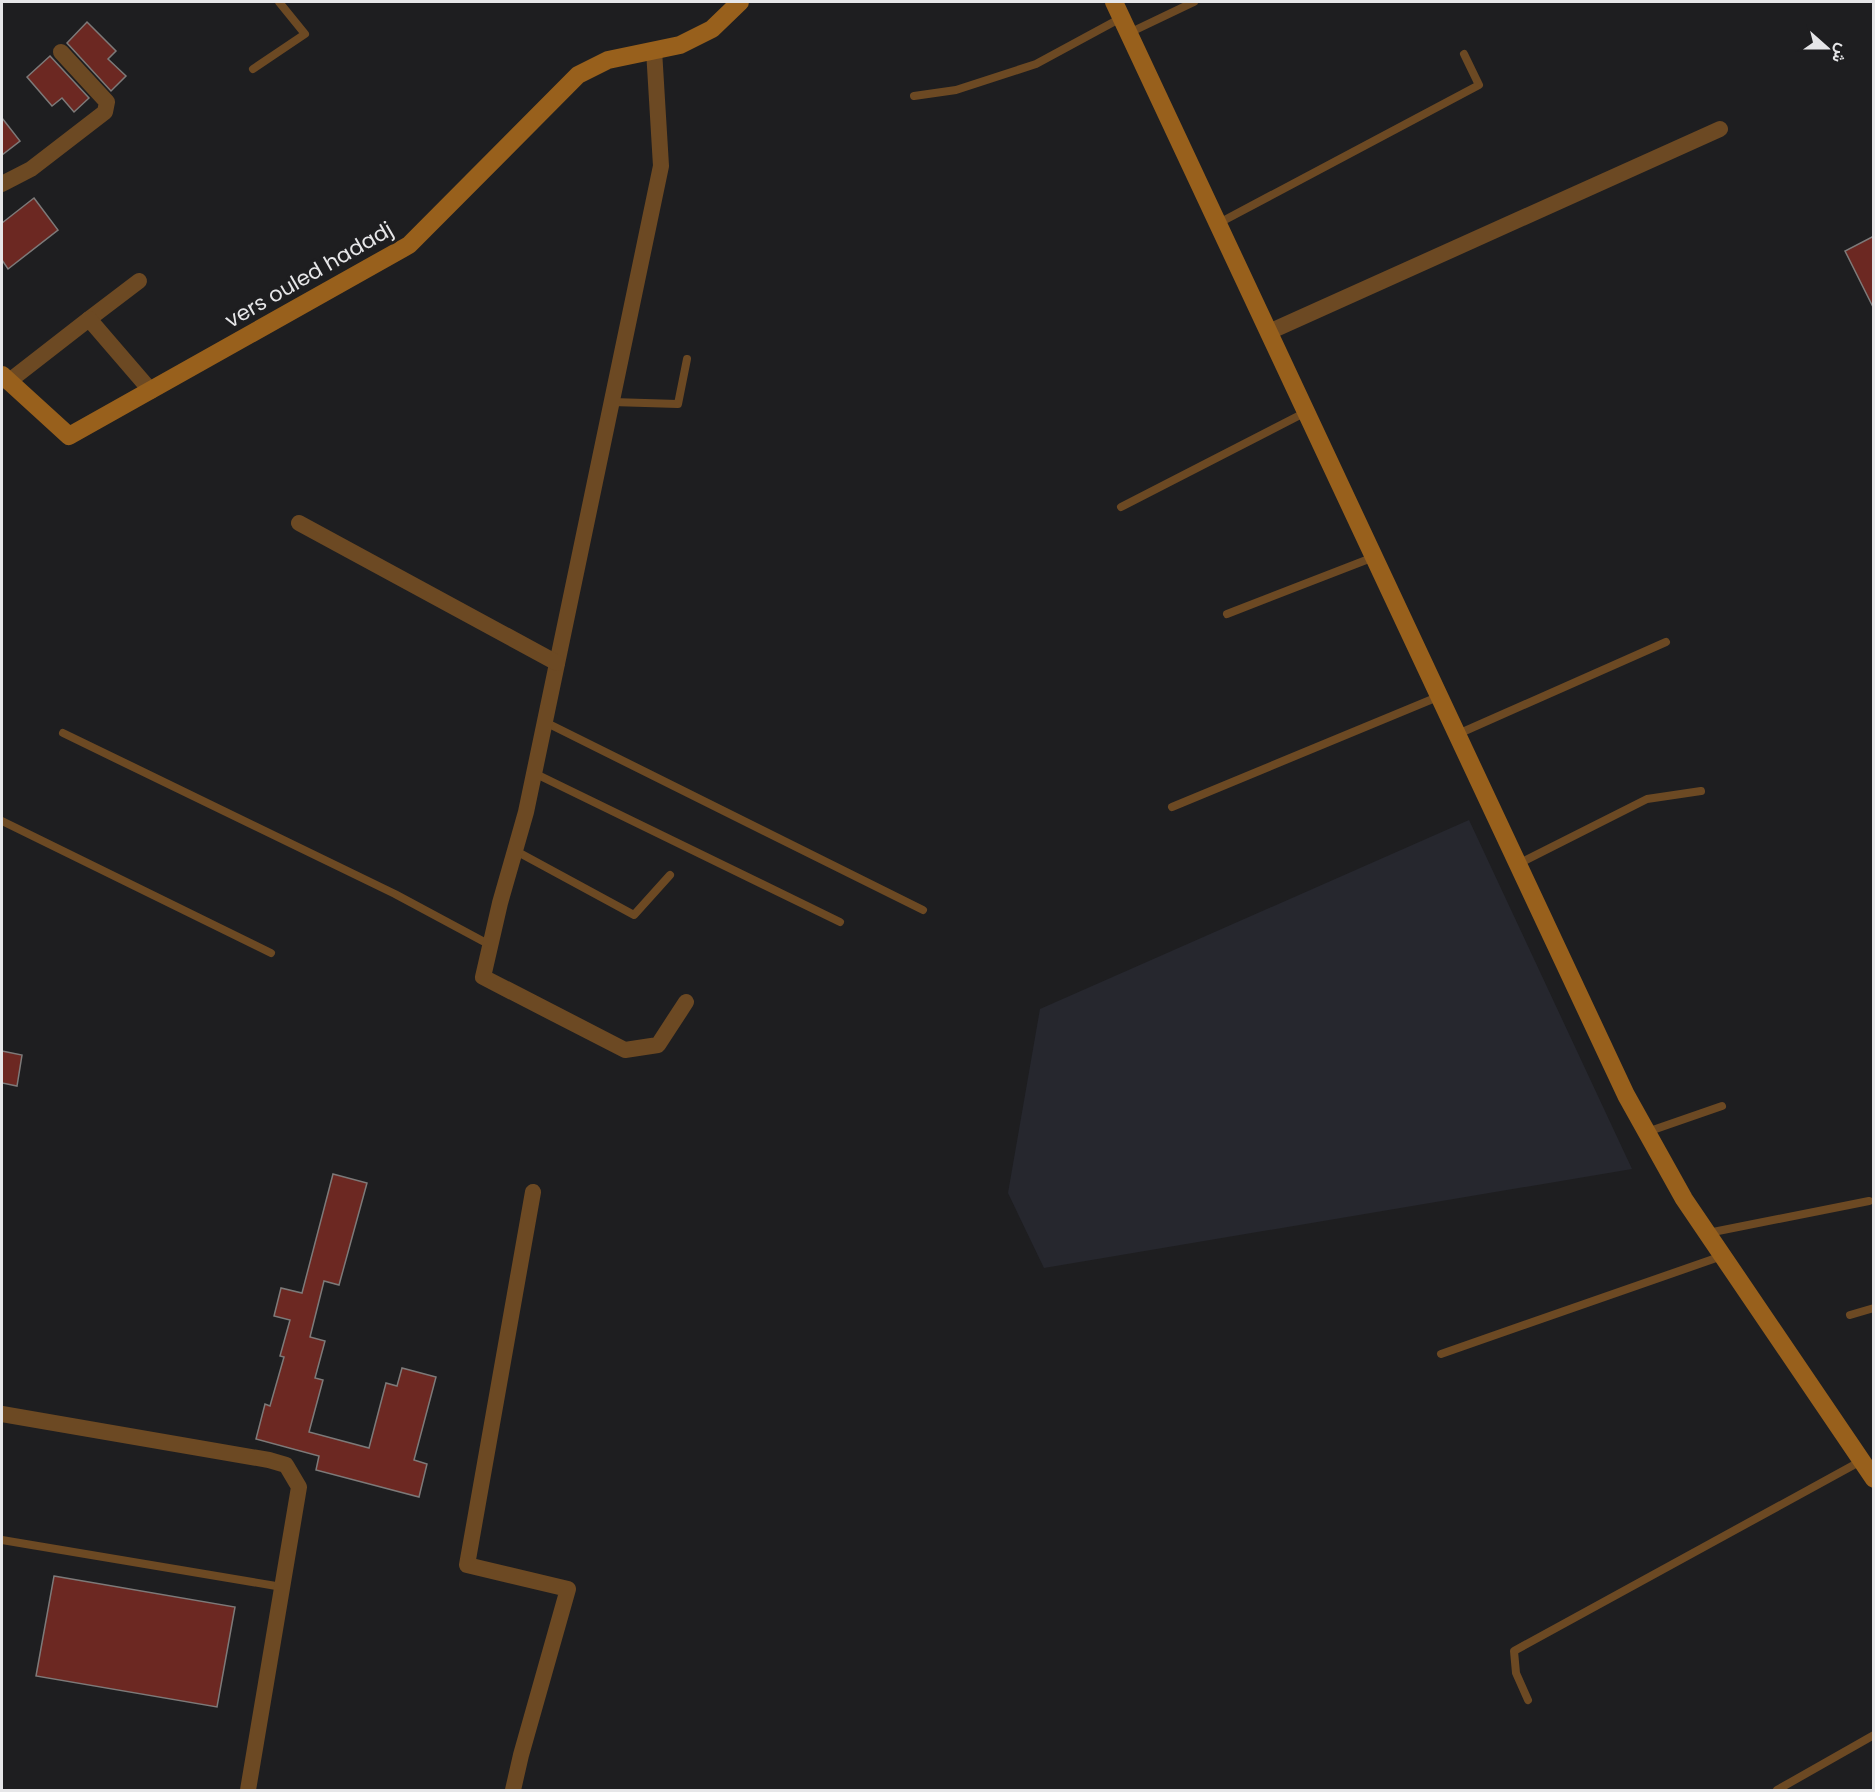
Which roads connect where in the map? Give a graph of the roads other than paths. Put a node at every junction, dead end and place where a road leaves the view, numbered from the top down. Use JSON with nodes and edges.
{"nodes":[{"id":1,"x":279,"y":2,"type":"edge"},
{"id":2,"x":740,"y":2,"type":"edge"},
{"id":3,"x":1194,"y":2,"type":"edge"},
{"id":4,"x":1122,"y":18,"type":"edge"},
{"id":5,"x":654,"y":50,"type":"junction"},
{"id":6,"x":61,"y":52,"type":"dead end"},
{"id":7,"x":1464,"y":54,"type":"dead end"},
{"id":8,"x":253,"y":69,"type":"dead end"},
{"id":9,"x":914,"y":96,"type":"dead end"},
{"id":10,"x":1720,"y":129,"type":"dead end"},
{"id":11,"x":2,"y":184,"type":"edge"},
{"id":12,"x":1219,"y":223,"type":"junction"},
{"id":13,"x":139,"y":281,"type":"dead end"},
{"id":14,"x":89,"y":319,"type":"junction"},
{"id":15,"x":1269,"y":332,"type":"junction"},
{"id":16,"x":687,"y":359,"type":"dead end"},
{"id":17,"x":5,"y":379,"type":"edge"},
{"id":18,"x":152,"y":391,"type":"junction"},
{"id":19,"x":612,"y":402,"type":"junction"},
{"id":20,"x":1306,"y":411,"type":"junction"},
{"id":21,"x":1121,"y":507,"type":"dead end"},
{"id":22,"x":299,"y":522,"type":"dead end"},
{"id":23,"x":1375,"y":557,"type":"junction"},
{"id":24,"x":1227,"y":614,"type":"dead end"},
{"id":25,"x":1666,"y":642,"type":"dead end"},
{"id":26,"x":557,"y":663,"type":"junction"},
{"id":27,"x":1440,"y":696,"type":"junction"},
{"id":28,"x":545,"y":722,"type":"junction"},
{"id":29,"x":63,"y":733,"type":"dead end"},
{"id":30,"x":1458,"y":734,"type":"junction"},
{"id":31,"x":534,"y":773,"type":"junction"},
{"id":32,"x":1701,"y":791,"type":"dead end"},
{"id":33,"x":1172,"y":807,"type":"dead end"},
{"id":34,"x":2,"y":822,"type":"edge"},
{"id":35,"x":516,"y":851,"type":"junction"},
{"id":36,"x":1518,"y":864,"type":"junction"},
{"id":37,"x":670,"y":875,"type":"dead end"},
{"id":38,"x":923,"y":910,"type":"dead end"},
{"id":39,"x":840,"y":922,"type":"dead end"},
{"id":40,"x":490,"y":945,"type":"junction"},
{"id":41,"x":271,"y":953,"type":"dead end"},
{"id":42,"x":686,"y":1002,"type":"dead end"},
{"id":43,"x":1722,"y":1106,"type":"dead end"},
{"id":44,"x":1647,"y":1132,"type":"junction"},
{"id":45,"x":533,"y":1192,"type":"dead end"},
{"id":46,"x":1869,"y":1201,"type":"dead end"},
{"id":47,"x":1708,"y":1233,"type":"junction"},
{"id":48,"x":1722,"y":1255,"type":"junction"},
{"id":49,"x":1874,"y":1308,"type":"edge"},
{"id":50,"x":1850,"y":1316,"type":"dead end"},
{"id":51,"x":1441,"y":1354,"type":"dead end"},
{"id":52,"x":2,"y":1414,"type":"edge"},
{"id":53,"x":1861,"y":1461,"type":"junction"},
{"id":54,"x":1874,"y":1479,"type":"edge"},
{"id":55,"x":2,"y":1540,"type":"edge"},
{"id":56,"x":282,"y":1587,"type":"junction"},
{"id":57,"x":1528,"y":1700,"type":"dead end"},
{"id":58,"x":1874,"y":1735,"type":"edge"},
{"id":59,"x":248,"y":1791,"type":"edge"},
{"id":60,"x":513,"y":1791,"type":"edge"},
{"id":61,"x":1777,"y":1791,"type":"edge"}],
"edges":[{"from":1,"to":8,"type":"lane"},
{"from":2,"to":5,"type":"street","name":"vers ouled hadadj"},
{"from":3,"to":4,"type":"lane"},
{"from":4,"to":9,"type":"lane"},
{"from":4,"to":12,"type":"street"},
{"from":5,"to":18,"type":"street","name":"vers ouled hadadj"},
{"from":5,"to":19,"type":"street"},
{"from":6,"to":11,"type":"street"},
{"from":7,"to":12,"type":"lane"},
{"from":10,"to":15,"type":"street"},
{"from":12,"to":15,"type":"street"},
{"from":13,"to":14,"type":"street"},
{"from":14,"to":17,"type":"street"},
{"from":14,"to":18,"type":"street"},
{"from":15,"to":20,"type":"street"},
{"from":16,"to":19,"type":"lane"},
{"from":17,"to":18,"type":"street","name":"vers ouled hadadj"},
{"from":19,"to":26,"type":"street"},
{"from":20,"to":21,"type":"lane"},
{"from":20,"to":23,"type":"street"},
{"from":22,"to":26,"type":"street"},
{"from":23,"to":24,"type":"lane"},
{"from":23,"to":27,"type":"street"},
{"from":25,"to":30,"type":"lane"},
{"from":26,"to":28,"type":"street"},
{"from":27,"to":30,"type":"street"},
{"from":27,"to":33,"type":"lane"},
{"from":28,"to":31,"type":"street"},
{"from":28,"to":38,"type":"lane"},
{"from":29,"to":40,"type":"lane"},
{"from":30,"to":36,"type":"street"},
{"from":31,"to":35,"type":"street"},
{"from":31,"to":39,"type":"lane"},
{"from":32,"to":36,"type":"lane"},
{"from":34,"to":41,"type":"lane"},
{"from":35,"to":37,"type":"lane"},
{"from":35,"to":40,"type":"street"},
{"from":36,"to":44,"type":"street"},
{"from":40,"to":42,"type":"street"},
{"from":43,"to":44,"type":"lane"},
{"from":44,"to":47,"type":"street"},
{"from":45,"to":60,"type":"street"},
{"from":46,"to":47,"type":"lane"},
{"from":47,"to":48,"type":"street"},
{"from":48,"to":51,"type":"lane"},
{"from":48,"to":53,"type":"street"},
{"from":49,"to":50,"type":"lane"},
{"from":52,"to":56,"type":"street"},
{"from":53,"to":54,"type":"street"},
{"from":53,"to":57,"type":"lane"},
{"from":55,"to":56,"type":"lane"},
{"from":56,"to":59,"type":"street"},
{"from":58,"to":61,"type":"lane"}]}
